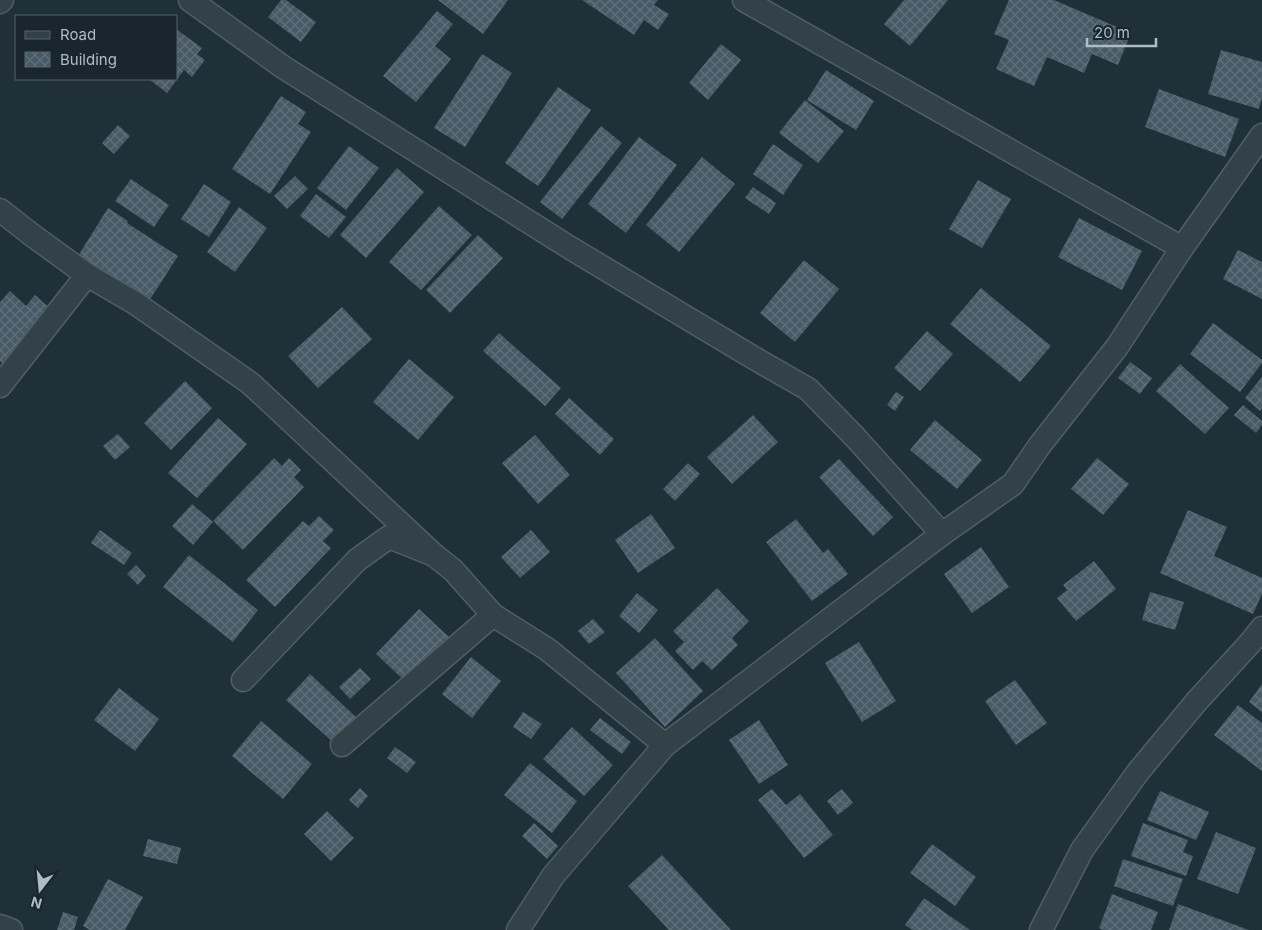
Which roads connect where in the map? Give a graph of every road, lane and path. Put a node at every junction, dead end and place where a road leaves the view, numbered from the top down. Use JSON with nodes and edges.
{"nodes":[{"id":1,"x":190,"y":0,"type":"edge"},
{"id":2,"x":744,"y":0,"type":"edge"},
{"id":3,"x":1262,"y":135,"type":"edge"},
{"id":4,"x":0,"y":210,"type":"edge"},
{"id":5,"x":1182,"y":248,"type":"junction"},
{"id":6,"x":87,"y":276,"type":"junction"},
{"id":7,"x":0,"y":386,"type":"edge"},
{"id":8,"x":942,"y":534,"type":"junction"},
{"id":9,"x":434,"y":555,"type":"junction"},
{"id":10,"x":493,"y":615,"type":"junction"},
{"id":11,"x":1262,"y":628,"type":"edge"},
{"id":12,"x":243,"y":680,"type":"dead end"},
{"id":13,"x":342,"y":745,"type":"dead end"},
{"id":14,"x":665,"y":746,"type":"junction"},
{"id":15,"x":0,"y":926,"type":"edge"},
{"id":16,"x":11,"y":930,"type":"edge"},
{"id":17,"x":518,"y":930,"type":"edge"},
{"id":18,"x":1041,"y":930,"type":"edge"}],
"edges":[{"from":1,"to":8,"type":"street"},
{"from":2,"to":5,"type":"street"},
{"from":3,"to":5,"type":"street"},
{"from":4,"to":6,"type":"street"},
{"from":5,"to":8,"type":"street"},
{"from":6,"to":7,"type":"street"},
{"from":6,"to":9,"type":"street"},
{"from":8,"to":14,"type":"street"},
{"from":9,"to":10,"type":"street"},
{"from":9,"to":12,"type":"street"},
{"from":10,"to":13,"type":"street"},
{"from":10,"to":14,"type":"street"},
{"from":11,"to":18,"type":"street"},
{"from":14,"to":17,"type":"street"},
{"from":15,"to":16,"type":"street"}]}
